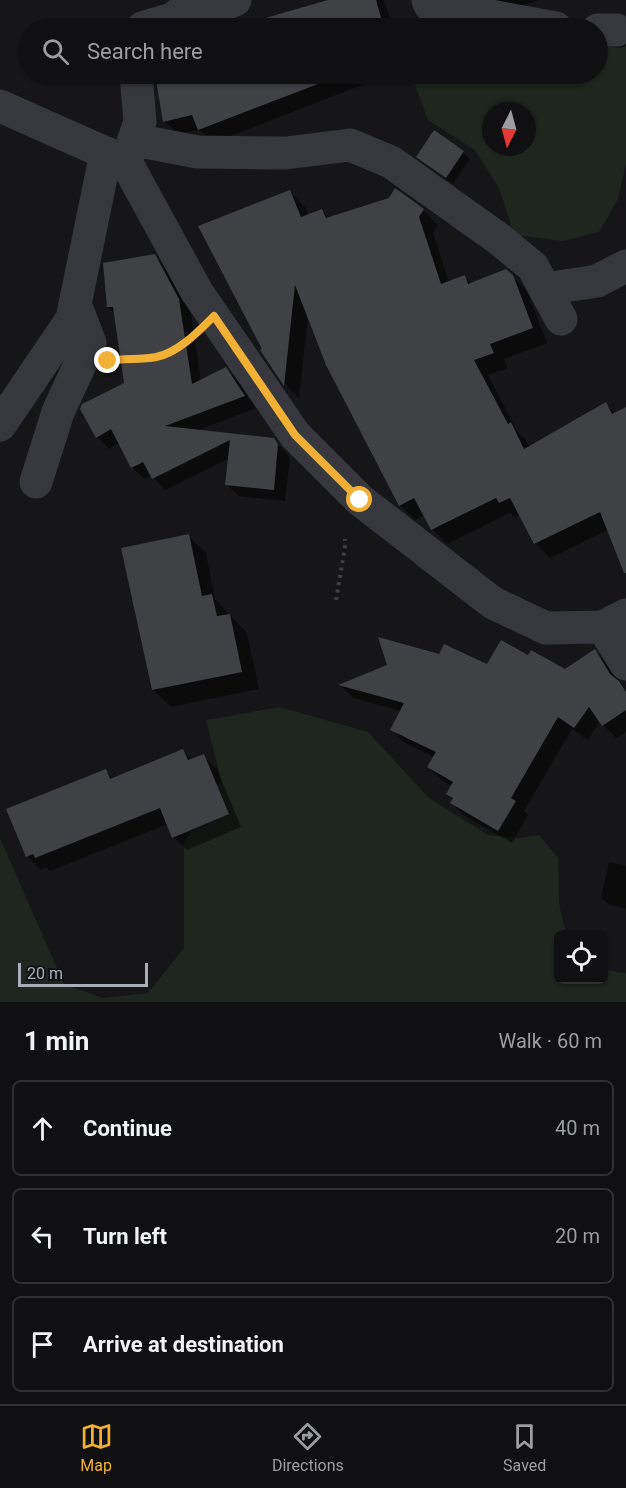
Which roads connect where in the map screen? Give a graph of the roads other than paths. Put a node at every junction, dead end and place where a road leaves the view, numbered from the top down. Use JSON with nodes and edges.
{"nodes":[{"id":1,"x":235,"y":0,"type":"edge"},
{"id":2,"x":428,"y":0,"type":"edge"},
{"id":3,"x":184,"y":9,"type":"edge"},
{"id":4,"x":164,"y":18,"type":"edge"},
{"id":5,"x":501,"y":18,"type":"edge"},
{"id":6,"x":137,"y":84,"type":"edge"},
{"id":7,"x":0,"y":106,"type":"edge"},
{"id":8,"x":122,"y":152,"type":"junction"},
{"id":9,"x":626,"y":266,"type":"edge"},
{"id":10,"x":545,"y":289,"type":"junction"},
{"id":11,"x":75,"y":304,"type":"junction"},
{"id":12,"x":561,"y":319,"type":"dead end"},
{"id":13,"x":0,"y":425,"type":"edge"},
{"id":14,"x":36,"y":482,"type":"dead end"},
{"id":15,"x":615,"y":621,"type":"edge"},
{"id":16,"x":626,"y":664,"type":"edge"}],
"edges":[{"from":1,"to":3,"type":"street"},
{"from":2,"to":5,"type":"street"},
{"from":3,"to":4,"type":"street"},
{"from":6,"to":8,"type":"street"},
{"from":7,"to":8,"type":"street"},
{"from":8,"to":10,"type":"street"},
{"from":8,"to":11,"type":"street"},
{"from":8,"to":15,"type":"street"},
{"from":9,"to":10,"type":"street"},
{"from":10,"to":12,"type":"street"},
{"from":11,"to":13,"type":"street"},
{"from":11,"to":14,"type":"street"},
{"from":15,"to":16,"type":"street"}]}
